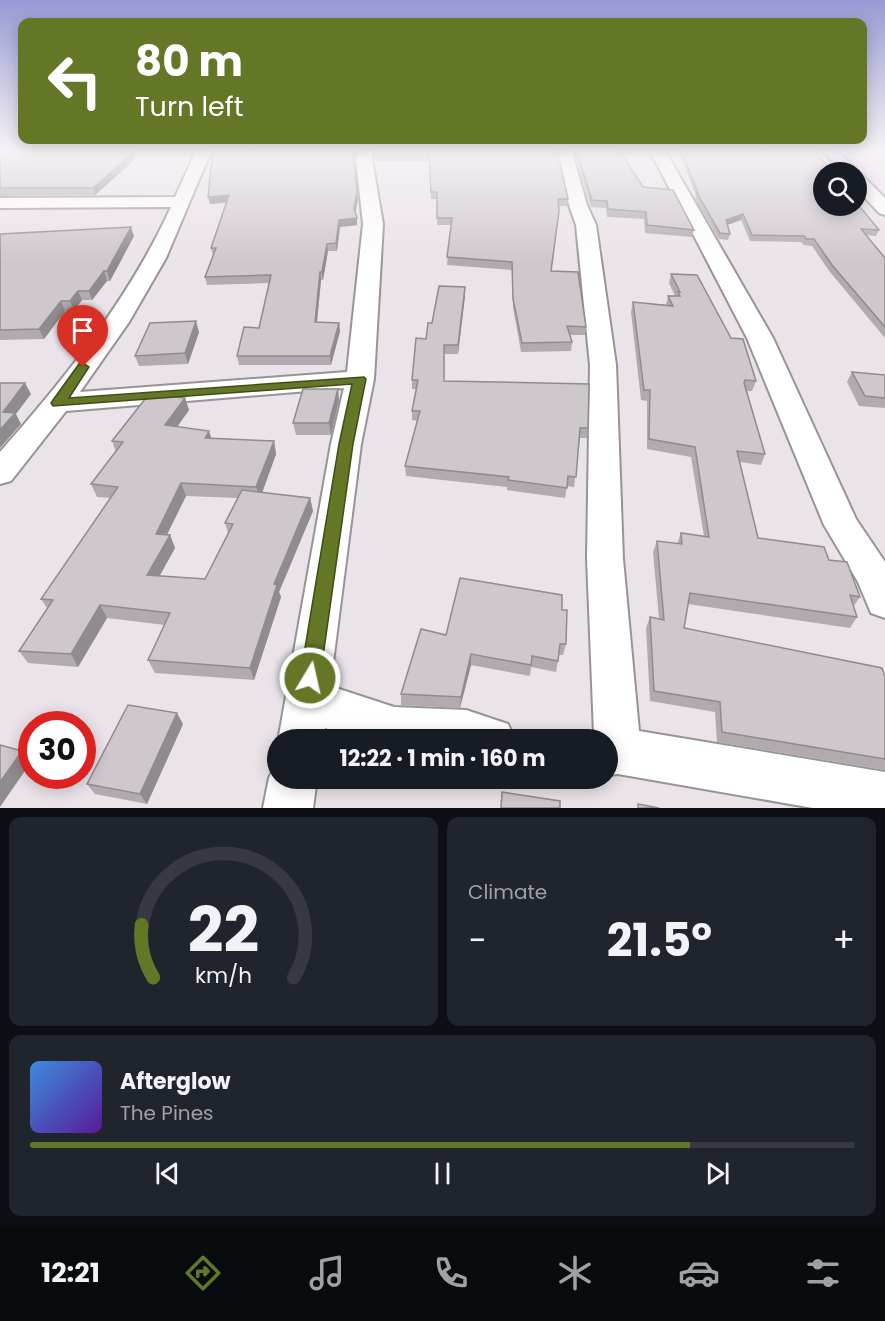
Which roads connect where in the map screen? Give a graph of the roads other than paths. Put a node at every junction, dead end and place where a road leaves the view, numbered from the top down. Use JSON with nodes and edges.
{"nodes":[{"id":1,"x":188,"y":187,"type":"edge"},
{"id":2,"x":368,"y":187,"type":"edge"},
{"id":3,"x":573,"y":187,"type":"edge"},
{"id":4,"x":677,"y":187,"type":"edge"},
{"id":5,"x":867,"y":189,"type":"edge"},
{"id":6,"x":181,"y":202,"type":"junction"},
{"id":7,"x":0,"y":203,"type":"edge"},
{"id":8,"x":885,"y":208,"type":"edge"},
{"id":9,"x":360,"y":379,"type":"junction"},
{"id":10,"x":58,"y":403,"type":"junction"},
{"id":11,"x":0,"y":473,"type":"edge"},
{"id":12,"x":885,"y":601,"type":"edge"},
{"id":13,"x":303,"y":720,"type":"edge"},
{"id":14,"x":385,"y":729,"type":"edge"},
{"id":15,"x":612,"y":729,"type":"edge"},
{"id":16,"x":618,"y":752,"type":"edge"},
{"id":17,"x":291,"y":789,"type":"edge"},
{"id":18,"x":885,"y":796,"type":"edge"},
{"id":19,"x":288,"y":808,"type":"edge"}],
"edges":[{"from":1,"to":6,"type":"street"},
{"from":2,"to":9,"type":"street"},
{"from":3,"to":15,"type":"street"},
{"from":4,"to":12,"type":"street"},
{"from":5,"to":8,"type":"street"},
{"from":6,"to":7,"type":"street"},
{"from":6,"to":10,"type":"street"},
{"from":9,"to":10,"type":"street"},
{"from":9,"to":13,"type":"street"},
{"from":10,"to":11,"type":"street"},
{"from":13,"to":14,"type":"street"},
{"from":16,"to":18,"type":"street"},
{"from":17,"to":19,"type":"street"}]}
